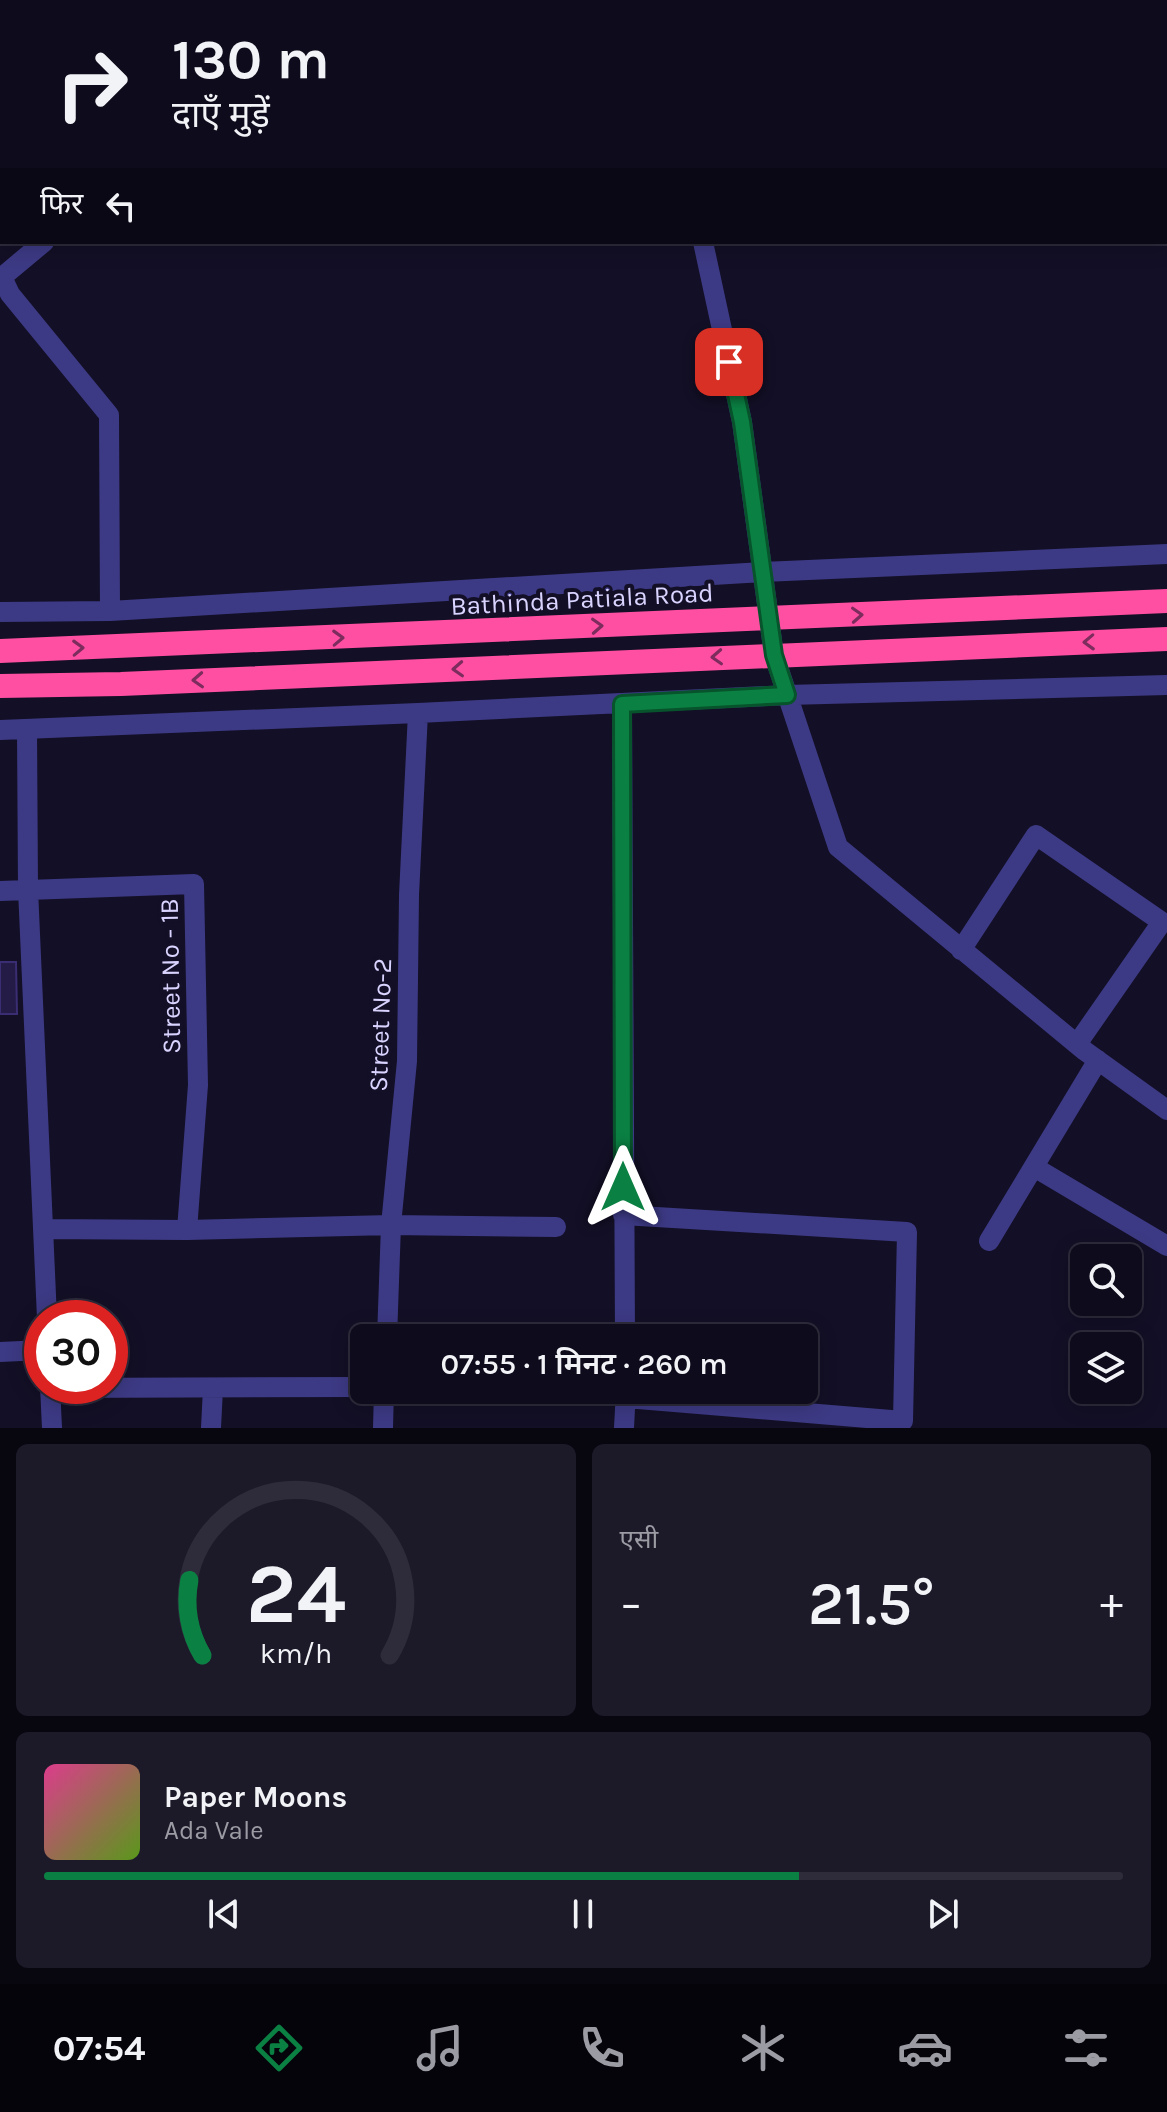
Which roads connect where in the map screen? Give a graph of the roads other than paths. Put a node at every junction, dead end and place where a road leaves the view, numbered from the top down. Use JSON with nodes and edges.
{"nodes":[{"id":1,"x":42,"y":244,"type":"edge"},
{"id":2,"x":703,"y":244,"type":"edge"},
{"id":3,"x":1167,"y":554,"type":"edge"},
{"id":4,"x":763,"y":572,"type":"junction"},
{"id":5,"x":1167,"y":601,"type":"edge"},
{"id":6,"x":110,"y":611,"type":"junction"},
{"id":7,"x":0,"y":612,"type":"edge"},
{"id":8,"x":769,"y":618,"type":"junction"},
{"id":9,"x":1167,"y":639,"type":"edge"},
{"id":10,"x":0,"y":651,"type":"edge"},
{"id":11,"x":774,"y":655,"type":"junction"},
{"id":12,"x":1167,"y":685,"type":"edge"},
{"id":13,"x":0,"y":686,"type":"edge"},
{"id":14,"x":787,"y":695,"type":"junction"},
{"id":15,"x":622,"y":704,"type":"junction"},
{"id":16,"x":418,"y":713,"type":"junction"},
{"id":17,"x":27,"y":729,"type":"junction"},
{"id":18,"x":0,"y":730,"type":"edge"},
{"id":19,"x":28,"y":889,"type":"junction"},
{"id":20,"x":0,"y":891,"type":"edge"},
{"id":21,"x":961,"y":950,"type":"junction"},
{"id":22,"x":1077,"y":1044,"type":"junction"},
{"id":23,"x":1098,"y":1060,"type":"junction"},
{"id":24,"x":1167,"y":1110,"type":"edge"},
{"id":25,"x":1034,"y":1167,"type":"junction"},
{"id":26,"x":623,"y":1215,"type":"junction"},
{"id":27,"x":391,"y":1225,"type":"junction"},
{"id":28,"x":556,"y":1227,"type":"dead end"},
{"id":29,"x":43,"y":1229,"type":"junction"},
{"id":30,"x":187,"y":1230,"type":"junction"},
{"id":31,"x":989,"y":1241,"type":"dead end"},
{"id":32,"x":1167,"y":1246,"type":"edge"},
{"id":33,"x":46,"y":1300,"type":"edge"},
{"id":34,"x":387,"y":1324,"type":"edge"},
{"id":35,"x":625,"y":1324,"type":"edge"},
{"id":36,"x":24,"y":1351,"type":"edge"},
{"id":37,"x":0,"y":1352,"type":"edge"},
{"id":38,"x":128,"y":1387,"type":"edge"},
{"id":39,"x":350,"y":1387,"type":"edge"},
{"id":40,"x":213,"y":1388,"type":"junction"},
{"id":41,"x":51,"y":1404,"type":"edge"},
{"id":42,"x":384,"y":1404,"type":"edge"},
{"id":43,"x":625,"y":1404,"type":"edge"},
{"id":44,"x":729,"y":1404,"type":"edge"},
{"id":45,"x":52,"y":1428,"type":"edge"},
{"id":46,"x":211,"y":1428,"type":"edge"},
{"id":47,"x":383,"y":1428,"type":"edge"},
{"id":48,"x":624,"y":1428,"type":"edge"}],
"edges":[{"from":1,"to":6,"type":"street"},
{"from":2,"to":4,"type":"street"},
{"from":3,"to":4,"type":"street"},
{"from":4,"to":6,"type":"street"},
{"from":4,"to":8,"type":"street"},
{"from":8,"to":5,"type":"highway","name":"Bathinda Patiala Road","one_way":true},
{"from":6,"to":7,"type":"street"},
{"from":10,"to":8,"type":"highway","name":"Bathinda Patiala Road","one_way":true},
{"from":8,"to":11,"type":"street"},
{"from":9,"to":11,"type":"highway","one_way":true},
{"from":11,"to":13,"type":"highway","one_way":true},
{"from":11,"to":14,"type":"street"},
{"from":12,"to":14,"type":"street"},
{"from":14,"to":15,"type":"street"},
{"from":14,"to":21,"type":"street"},
{"from":15,"to":16,"type":"street"},
{"from":15,"to":26,"type":"street"},
{"from":16,"to":17,"type":"street"},
{"from":16,"to":27,"type":"street","name":"Street No-2"},
{"from":17,"to":18,"type":"street"},
{"from":17,"to":19,"type":"street"},
{"from":19,"to":20,"type":"street"},
{"from":19,"to":29,"type":"street"},
{"from":19,"to":30,"type":"street","name":"Street No - 1B"},
{"from":21,"to":22,"type":"street"},
{"from":21,"to":22,"type":"street"},
{"from":22,"to":23,"type":"street"},
{"from":23,"to":24,"type":"street"},
{"from":23,"to":25,"type":"street"},
{"from":25,"to":31,"type":"street"},
{"from":25,"to":32,"type":"street"},
{"from":26,"to":35,"type":"street"},
{"from":26,"to":44,"type":"street"},
{"from":27,"to":28,"type":"street"},
{"from":27,"to":30,"type":"street"},
{"from":27,"to":34,"type":"street","name":"Street No-2"},
{"from":29,"to":30,"type":"street"},
{"from":29,"to":33,"type":"street"},
{"from":36,"to":37,"type":"street"},
{"from":38,"to":40,"type":"street"},
{"from":39,"to":40,"type":"street"},
{"from":40,"to":46,"type":"street"},
{"from":41,"to":45,"type":"street"},
{"from":42,"to":47,"type":"street"},
{"from":43,"to":48,"type":"street"}]}
